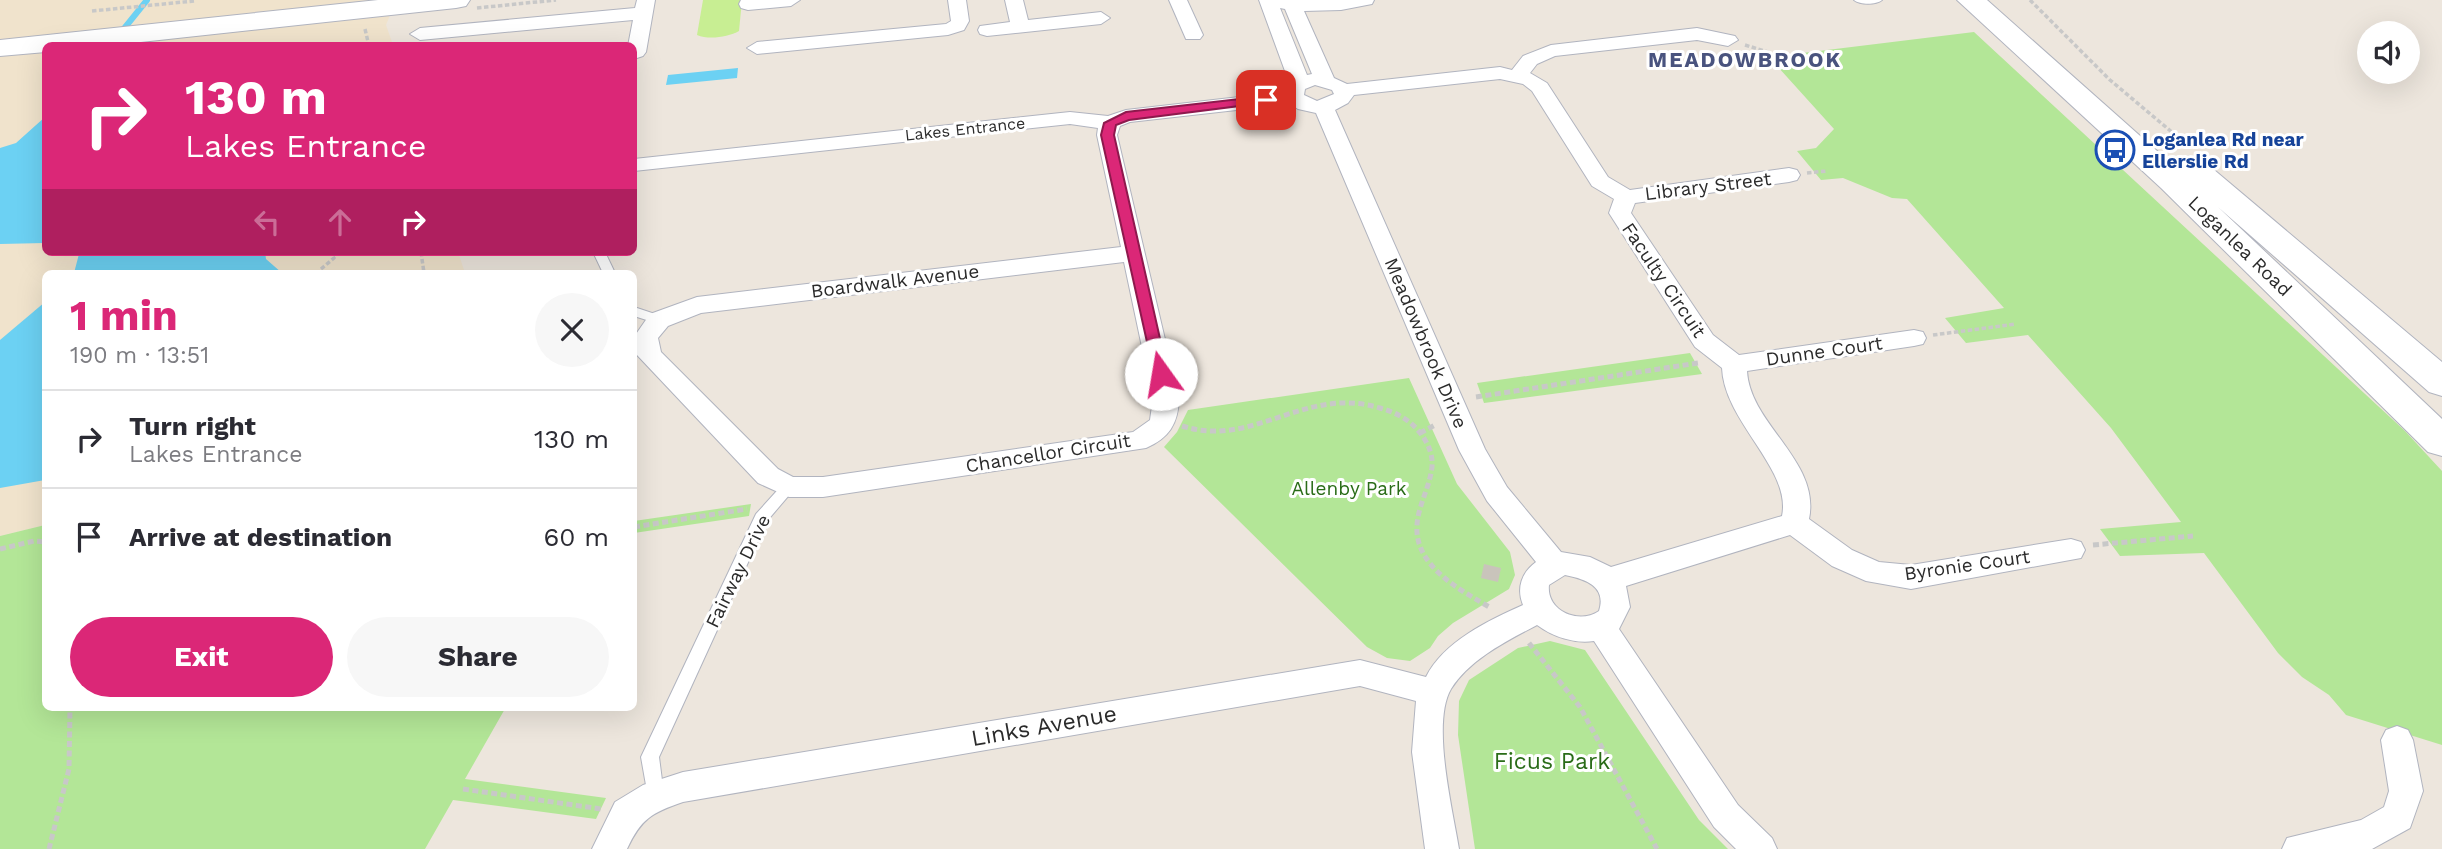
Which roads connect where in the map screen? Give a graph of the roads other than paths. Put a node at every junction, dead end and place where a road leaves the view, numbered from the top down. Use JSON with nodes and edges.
{"nodes":[{"id":1,"x":267,"y":0,"type":"edge"},
{"id":2,"x":456,"y":0,"type":"edge"},
{"id":3,"x":791,"y":0,"type":"edge"},
{"id":4,"x":957,"y":0,"type":"edge"},
{"id":5,"x":1014,"y":0,"type":"edge"},
{"id":6,"x":1178,"y":0,"type":"edge"},
{"id":7,"x":1268,"y":0,"type":"edge"},
{"id":8,"x":1365,"y":0,"type":"edge"},
{"id":9,"x":1859,"y":0,"type":"edge"},
{"id":10,"x":1877,"y":0,"type":"edge"},
{"id":11,"x":1971,"y":0,"type":"edge"},
{"id":12,"x":2008,"y":0,"type":"edge"},
{"id":13,"x":1291,"y":3,"type":"edge"},
{"id":14,"x":748,"y":4,"type":"dead end"},
{"id":15,"x":645,"y":7,"type":"edge"},
{"id":16,"x":189,"y":12,"type":"edge"},
{"id":17,"x":1101,"y":18,"type":"dead end"},
{"id":18,"x":1020,"y":26,"type":"junction"},
{"id":19,"x":0,"y":27,"type":"edge"},
{"id":20,"x":988,"y":30,"type":"dead end"},
{"id":21,"x":420,"y":34,"type":"dead end"},
{"id":22,"x":1193,"y":35,"type":"dead end"},
{"id":23,"x":1728,"y":40,"type":"road end"},
{"id":24,"x":60,"y":42,"type":"edge"},
{"id":25,"x":42,"y":44,"type":"edge"},
{"id":26,"x":637,"y":47,"type":"edge"},
{"id":27,"x":0,"y":48,"type":"edge"},
{"id":28,"x":757,"y":48,"type":"dead end"},
{"id":29,"x":1518,"y":75,"type":"junction"},
{"id":30,"x":1334,"y":85,"type":"junction"},
{"id":31,"x":1297,"y":90,"type":"junction"},
{"id":32,"x":1324,"y":107,"type":"junction"},
{"id":33,"x":1111,"y":123,"type":"junction"},
{"id":34,"x":637,"y":165,"type":"edge"},
{"id":35,"x":1789,"y":175,"type":"dead end"},
{"id":36,"x":1626,"y":197,"type":"junction"},
{"id":37,"x":1133,"y":253,"type":"junction"},
{"id":38,"x":637,"y":312,"type":"edge"},
{"id":39,"x":659,"y":320,"type":"junction"},
{"id":40,"x":1914,"y":338,"type":"road end"},
{"id":41,"x":1734,"y":364,"type":"junction"},
{"id":42,"x":2442,"y":383,"type":"edge"},
{"id":43,"x":2442,"y":442,"type":"edge"},
{"id":44,"x":781,"y":494,"type":"junction"},
{"id":45,"x":1794,"y":523,"type":"junction"},
{"id":46,"x":2071,"y":550,"type":"road end"},
{"id":47,"x":1554,"y":565,"type":"junction"},
{"id":48,"x":1608,"y":580,"type":"junction"},
{"id":49,"x":1540,"y":610,"type":"junction"},
{"id":50,"x":1601,"y":626,"type":"junction"},
{"id":51,"x":1433,"y":692,"type":"junction"},
{"id":52,"x":2397,"y":740,"type":"dead end"},
{"id":53,"x":655,"y":796,"type":"junction"},
{"id":54,"x":609,"y":849,"type":"edge"},
{"id":55,"x":1442,"y":849,"type":"edge"},
{"id":56,"x":1760,"y":849,"type":"edge"},
{"id":57,"x":2299,"y":849,"type":"edge"}],
"edges":[{"from":1,"to":16,"type":"main road"},
{"from":2,"to":16,"type":"main road"},
{"from":3,"to":14,"type":"street"},
{"from":4,"to":28,"type":"street"},
{"from":5,"to":18,"type":"street"},
{"from":6,"to":22,"type":"street"},
{"from":7,"to":13,"type":"street"},
{"from":7,"to":31,"type":"street"},
{"from":8,"to":13,"type":"street"},
{"from":9,"to":10,"type":"lane"},
{"from":11,"to":43,"type":"main road","name":"Loganlea Road"},
{"from":12,"to":42,"type":"main road","name":"Loganlea Road"},
{"from":13,"to":30,"type":"street"},
{"from":15,"to":21,"type":"street"},
{"from":15,"to":26,"type":"street"},
{"from":16,"to":19,"type":"main road"},
{"from":16,"to":24,"type":"main road"},
{"from":17,"to":18,"type":"street"},
{"from":18,"to":20,"type":"street"},
{"from":23,"to":29,"type":"street"},
{"from":25,"to":27,"type":"main road"},
{"from":29,"to":30,"type":"street"},
{"from":29,"to":36,"type":"street","name":"Faculty Circuit"},
{"from":30,"to":31,"type":"street"},
{"from":30,"to":32,"type":"street"},
{"from":31,"to":32,"type":"street"},
{"from":31,"to":33,"type":"street","name":"Lakes Entrance"},
{"from":32,"to":47,"type":"street","name":"Meadowbrook Drive"},
{"from":33,"to":34,"type":"street","name":"Lakes Entrance"},
{"from":33,"to":37,"type":"street"},
{"from":35,"to":36,"type":"street","name":"Library Street"},
{"from":36,"to":41,"type":"street","name":"Faculty Circuit"},
{"from":37,"to":39,"type":"street","name":"Boardwalk Avenue"},
{"from":37,"to":44,"type":"street","name":"Chancellor Circuit"},
{"from":38,"to":39,"type":"lane"},
{"from":39,"to":44,"type":"street"},
{"from":40,"to":41,"type":"street","name":"Dunne Court"},
{"from":41,"to":45,"type":"street"},
{"from":44,"to":53,"type":"lane","name":"Fairway Drive"},
{"from":45,"to":46,"type":"street","name":"Byronie Court"},
{"from":45,"to":48,"type":"street"},
{"from":47,"to":48,"type":"street"},
{"from":47,"to":49,"type":"street"},
{"from":48,"to":50,"type":"street"},
{"from":49,"to":50,"type":"street"},
{"from":49,"to":51,"type":"street"},
{"from":50,"to":56,"type":"street"},
{"from":51,"to":53,"type":"street","name":"Links Avenue"},
{"from":51,"to":55,"type":"street"},
{"from":52,"to":57,"type":"street"},
{"from":53,"to":54,"type":"street"}]}
